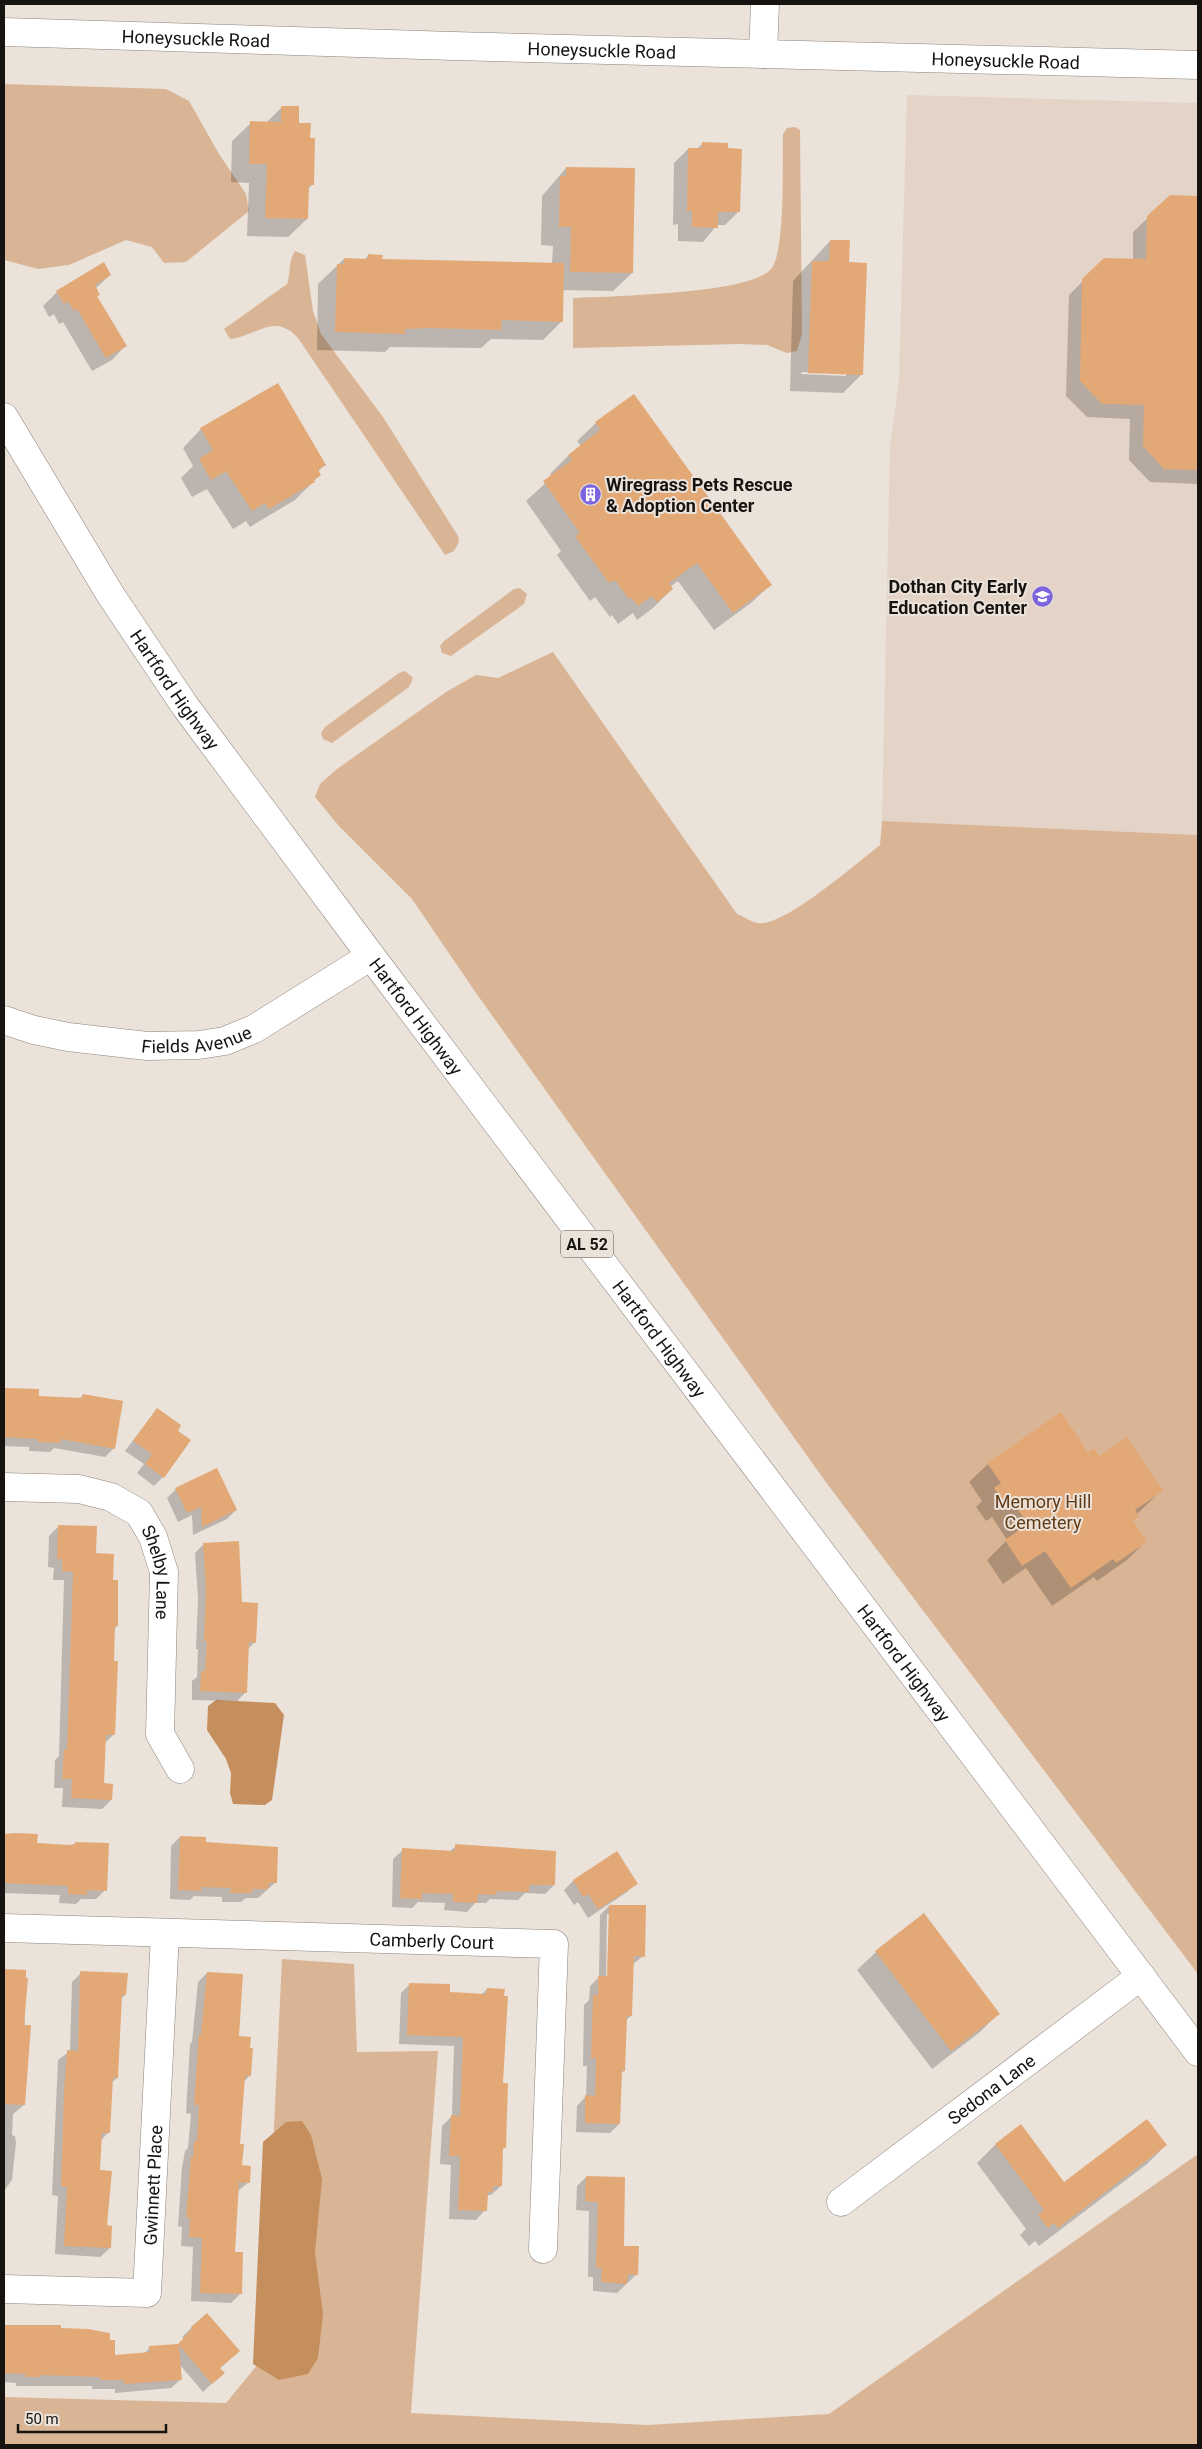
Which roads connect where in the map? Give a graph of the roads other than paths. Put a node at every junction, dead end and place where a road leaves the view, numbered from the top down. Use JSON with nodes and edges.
{"nodes":[{"id":1,"x":765,"y":4,"type":"edge"},
{"id":2,"x":4,"y":32,"type":"edge"},
{"id":3,"x":763,"y":54,"type":"junction"},
{"id":4,"x":1198,"y":65,"type":"edge"},
{"id":5,"x":4,"y":417,"type":"edge"},
{"id":6,"x":371,"y":956,"type":"junction"},
{"id":7,"x":4,"y":1020,"type":"edge"},
{"id":8,"x":4,"y":1487,"type":"edge"},
{"id":9,"x":180,"y":1769,"type":"dead end"},
{"id":10,"x":4,"y":1928,"type":"edge"},
{"id":11,"x":165,"y":1934,"type":"junction"},
{"id":12,"x":1141,"y":1976,"type":"junction"},
{"id":13,"x":1198,"y":2052,"type":"edge"},
{"id":14,"x":841,"y":2202,"type":"dead end"},
{"id":15,"x":543,"y":2249,"type":"dead end"},
{"id":16,"x":4,"y":2289,"type":"edge"}],
"edges":[{"from":1,"to":3,"type":"main road"},
{"from":2,"to":3,"type":"main road","name":"Honeysuckle Road"},
{"from":3,"to":4,"type":"main road","name":"Honeysuckle Road"},
{"from":5,"to":6,"type":"main road","name":"Hartford Highway","number":"AL 52"},
{"from":6,"to":7,"type":"main road","name":"Fields Avenue"},
{"from":6,"to":12,"type":"main road","name":"Hartford Highway","number":"AL 52"},
{"from":8,"to":9,"type":"main road","name":"Shelby Lane"},
{"from":10,"to":11,"type":"main road","name":"Camberly Court"},
{"from":11,"to":15,"type":"main road","name":"Camberly Court"},
{"from":11,"to":16,"type":"main road","name":"Gwinnett Place"},
{"from":12,"to":13,"type":"main road","name":"Hartford Highway","number":"AL 52"},
{"from":12,"to":14,"type":"main road","name":"Sedona Lane"}]}
